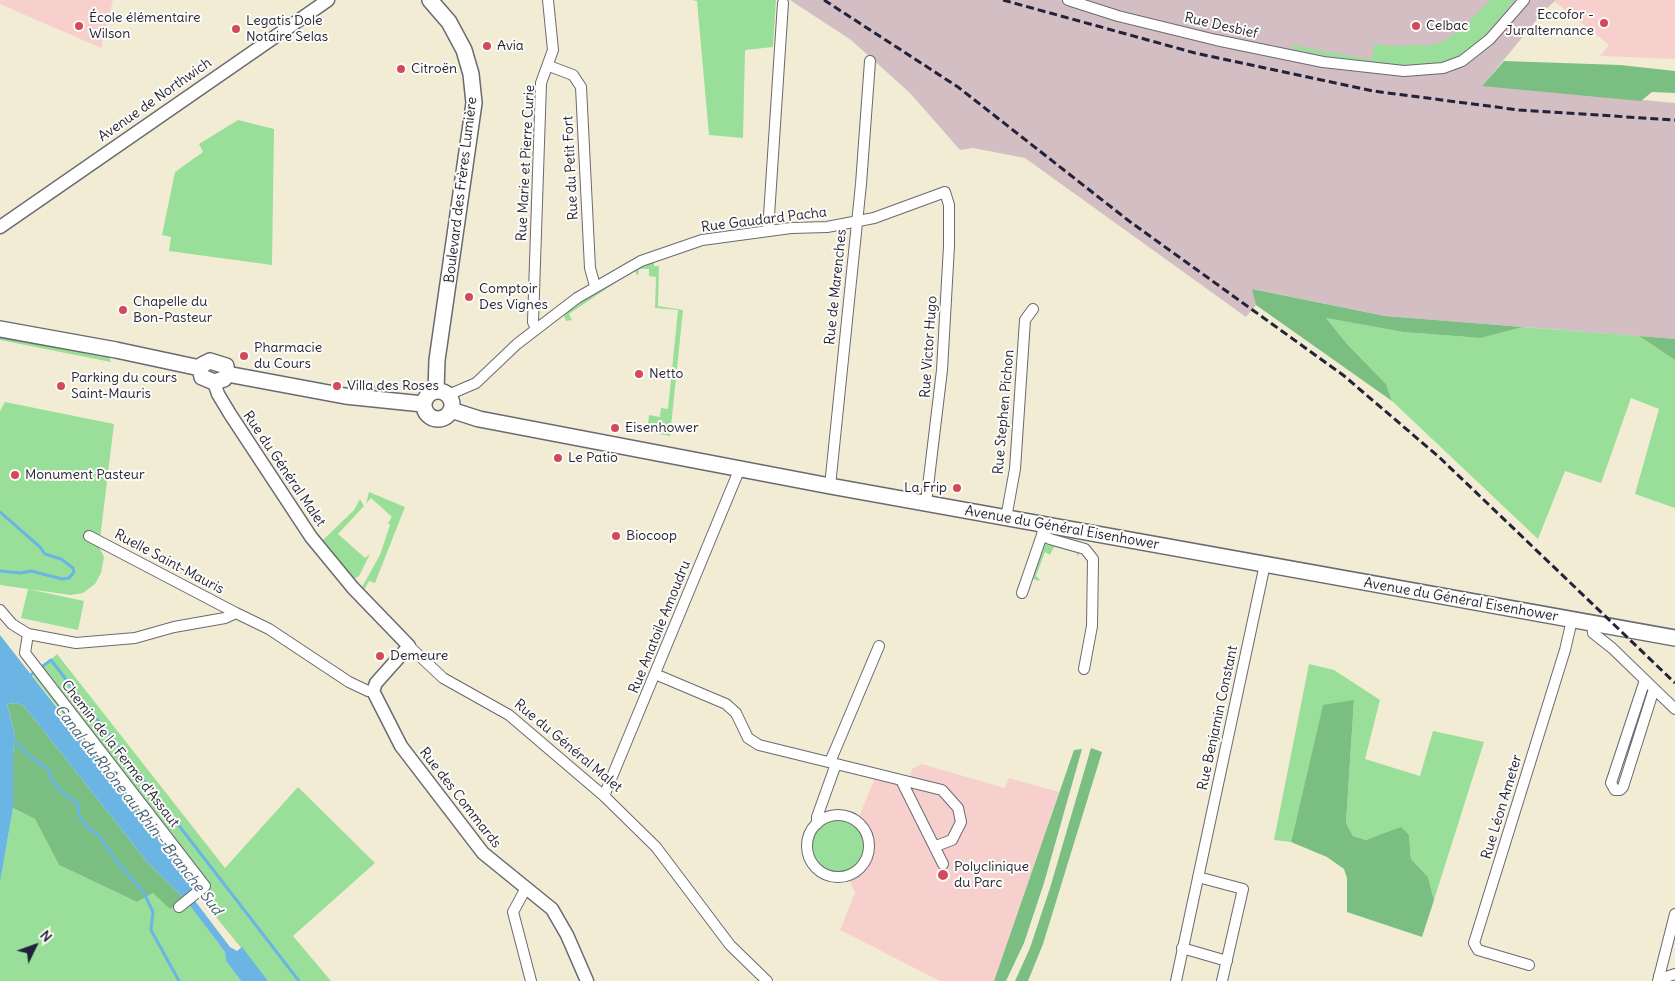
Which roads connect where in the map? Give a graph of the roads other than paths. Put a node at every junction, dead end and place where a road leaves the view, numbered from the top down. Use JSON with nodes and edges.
{"nodes":[{"id":1,"x":328,"y":0,"type":"edge"},
{"id":2,"x":430,"y":0,"type":"edge"},
{"id":3,"x":548,"y":0,"type":"edge"},
{"id":4,"x":1068,"y":0,"type":"edge"},
{"id":5,"x":1524,"y":0,"type":"edge"},
{"id":6,"x":783,"y":3,"type":"dead end"},
{"id":7,"x":870,"y":61,"type":"dead end"},
{"id":8,"x":549,"y":66,"type":"junction"},
{"id":9,"x":945,"y":192,"type":"joint"},
{"id":10,"x":856,"y":222,"type":"junction"},
{"id":11,"x":0,"y":227,"type":"edge"},
{"id":12,"x":768,"y":231,"type":"junction"},
{"id":13,"x":595,"y":286,"type":"junction"},
{"id":14,"x":1033,"y":309,"type":"dead end"},
{"id":15,"x":0,"y":328,"type":"edge"},
{"id":16,"x":536,"y":329,"type":"junction"},
{"id":17,"x":221,"y":378,"type":"junction"},
{"id":18,"x":442,"y":393,"type":"junction"},
{"id":19,"x":424,"y":404,"type":"junction"},
{"id":20,"x":451,"y":410,"type":"junction"},
{"id":21,"x":740,"y":468,"type":"junction"},
{"id":22,"x":830,"y":486,"type":"junction"},
{"id":23,"x":926,"y":503,"type":"junction"},
{"id":24,"x":1006,"y":518,"type":"junction"},
{"id":25,"x":1043,"y":530,"type":"junction"},
{"id":26,"x":89,"y":536,"type":"dead end"},
{"id":27,"x":1265,"y":564,"type":"junction"},
{"id":28,"x":1022,"y":593,"type":"dead end"},
{"id":29,"x":0,"y":610,"type":"edge"},
{"id":30,"x":236,"y":614,"type":"junction"},
{"id":31,"x":1572,"y":620,"type":"junction"},
{"id":32,"x":1592,"y":623,"type":"junction"},
{"id":33,"x":28,"y":634,"type":"junction"},
{"id":34,"x":1675,"y":638,"type":"edge"},
{"id":35,"x":409,"y":646,"type":"junction"},
{"id":36,"x":879,"y":646,"type":"dead end"},
{"id":37,"x":1084,"y":669,"type":"dead end"},
{"id":38,"x":655,"y":674,"type":"junction"},
{"id":39,"x":1645,"y":680,"type":"junction"},
{"id":40,"x":1654,"y":689,"type":"junction"},
{"id":41,"x":373,"y":690,"type":"junction"},
{"id":42,"x":1675,"y":709,"type":"edge"},
{"id":43,"x":833,"y":763,"type":"junction"},
{"id":44,"x":901,"y":780,"type":"junction"},
{"id":45,"x":604,"y":796,"type":"junction"},
{"id":46,"x":817,"y":824,"type":"junction"},
{"id":47,"x":936,"y":846,"type":"junction"},
{"id":48,"x":943,"y":864,"type":"dead end"},
{"id":49,"x":1198,"y":877,"type":"junction"},
{"id":50,"x":526,"y":888,"type":"junction"},
{"id":51,"x":179,"y":907,"type":"dead end"},
{"id":52,"x":1675,"y":914,"type":"edge"},
{"id":53,"x":1182,"y":948,"type":"junction"},
{"id":54,"x":1227,"y":961,"type":"junction"},
{"id":55,"x":1528,"y":965,"type":"dead end"},
{"id":56,"x":1675,"y":974,"type":"edge"},
{"id":57,"x":1658,"y":978,"type":"edge"},
{"id":58,"x":531,"y":981,"type":"edge"},
{"id":59,"x":587,"y":981,"type":"edge"},
{"id":60,"x":767,"y":981,"type":"edge"},
{"id":61,"x":1176,"y":981,"type":"edge"},
{"id":62,"x":1222,"y":981,"type":"edge"}],
"edges":[{"from":1,"to":11,"type":"street","name":"Avenue de Northwich"},
{"from":2,"to":18,"type":"main road","name":"Boulevard des Frères Lumière"},
{"from":3,"to":8,"type":"street","name":"Rue Marie et Pierre Curie"},
{"from":4,"to":5,"type":"street","name":"Rue Desbief"},
{"from":6,"to":12,"type":"street"},
{"from":7,"to":10,"type":"street","name":"Rue de Marenches"},
{"from":8,"to":13,"type":"street","name":"Rue du Petit Fort"},
{"from":8,"to":16,"type":"street","name":"Rue Marie et Pierre Curie"},
{"from":9,"to":10,"type":"street","name":"Rue Gaudard Pacha"},
{"from":9,"to":23,"type":"street","name":"Rue Victor Hugo"},
{"from":10,"to":12,"type":"street","name":"Rue Gaudard Pacha"},
{"from":10,"to":22,"type":"street","name":"Rue de Marenches"},
{"from":12,"to":13,"type":"street","name":"Rue Gaudard Pacha"},
{"from":13,"to":16,"type":"street","name":"Rue Gaudard Pacha"},
{"from":14,"to":24,"type":"street","name":"Rue Stephen Pichon"},
{"from":15,"to":17,"type":"main road"},
{"from":16,"to":18,"type":"street","name":"Rue Gaudard Pacha"},
{"from":17,"to":19,"type":"main road"},
{"from":17,"to":35,"type":"street","name":"Rue du Général Malet"},
{"from":18,"to":19,"type":"main road"},
{"from":18,"to":20,"type":"main road"},
{"from":19,"to":20,"type":"main road"},
{"from":20,"to":21,"type":"main road","name":"Avenue du Général Eisenhower"},
{"from":21,"to":22,"type":"main road","name":"Avenue du Général Eisenhower"},
{"from":21,"to":38,"type":"street","name":"Rue Anatoile Amoudru"},
{"from":22,"to":23,"type":"main road","name":"Avenue du Général Eisenhower"},
{"from":23,"to":24,"type":"main road","name":"Avenue du Général Eisenhower"},
{"from":24,"to":25,"type":"main road","name":"Avenue du Général Eisenhower"},
{"from":25,"to":27,"type":"main road","name":"Avenue du Général Eisenhower"},
{"from":25,"to":28,"type":"street"},
{"from":25,"to":37,"type":"street"},
{"from":26,"to":30,"type":"street","name":"Ruelle Saint-Mauris"},
{"from":27,"to":31,"type":"main road","name":"Avenue du Général Eisenhower"},
{"from":27,"to":49,"type":"street","name":"Rue Benjamin Constant"},
{"from":29,"to":33,"type":"street"},
{"from":30,"to":33,"type":"street"},
{"from":30,"to":41,"type":"street","name":"Ruelle Saint-Mauris"},
{"from":31,"to":32,"type":"main road","name":"Avenue du Général Eisenhower"},
{"from":31,"to":55,"type":"street","name":"Rue Léon Ameter"},
{"from":32,"to":34,"type":"main road","name":"Avenue du Général Eisenhower"},
{"from":32,"to":39,"type":"street"},
{"from":33,"to":51,"type":"street","name":"Chemin de la Ferme d'Assaut"},
{"from":35,"to":41,"type":"street"},
{"from":35,"to":45,"type":"street","name":"Rue du Général Malet"},
{"from":36,"to":43,"type":"street"},
{"from":38,"to":43,"type":"street"},
{"from":38,"to":45,"type":"street","name":"Rue Anatoile Amoudru"},
{"from":39,"to":40,"type":"street"},
{"from":39,"to":40,"type":"street"},
{"from":40,"to":42,"type":"street"},
{"from":41,"to":50,"type":"street","name":"Rue des Commards"},
{"from":43,"to":44,"type":"street"},
{"from":43,"to":46,"type":"street"},
{"from":44,"to":47,"type":"street"},
{"from":44,"to":47,"type":"street"},
{"from":45,"to":60,"type":"street","name":"Rue du Général Malet"},
{"from":46,"to":46,"type":"street"},
{"from":47,"to":48,"type":"street"},
{"from":49,"to":53,"type":"street","name":"Rue Benjamin Constant"},
{"from":49,"to":54,"type":"street"},
{"from":50,"to":58,"type":"street"},
{"from":50,"to":59,"type":"street","name":"Rue des Commards"},
{"from":52,"to":57,"type":"street"},
{"from":53,"to":54,"type":"street"},
{"from":53,"to":61,"type":"street","name":"Rue Benjamin Constant"},
{"from":54,"to":62,"type":"street"},
{"from":56,"to":57,"type":"street"}]}
